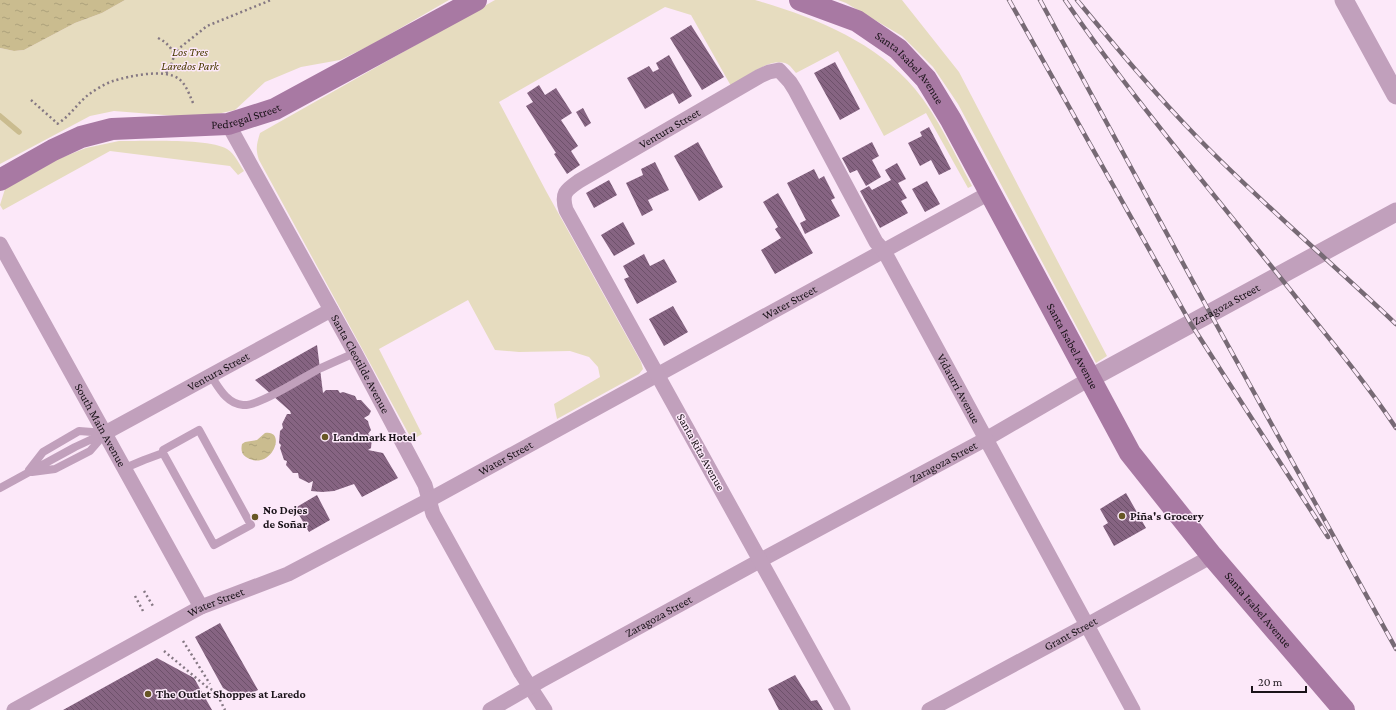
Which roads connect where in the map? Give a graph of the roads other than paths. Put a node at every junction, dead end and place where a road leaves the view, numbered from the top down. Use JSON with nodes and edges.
{"nodes":[{"id":1,"x":476,"y":0,"type":"edge"},
{"id":2,"x":800,"y":0,"type":"edge"},
{"id":3,"x":1344,"y":0,"type":"edge"},
{"id":4,"x":779,"y":70,"type":"joint"},
{"id":5,"x":1396,"y":94,"type":"edge"},
{"id":6,"x":228,"y":124,"type":"junction"},
{"id":7,"x":0,"y":180,"type":"edge"},
{"id":8,"x":991,"y":192,"type":"junction"},
{"id":9,"x":564,"y":194,"type":"joint"},
{"id":10,"x":1395,"y":215,"type":"edge"},
{"id":11,"x":0,"y":244,"type":"edge"},
{"id":12,"x":884,"y":251,"type":"junction"},
{"id":13,"x":331,"y":310,"type":"junction"},
{"id":14,"x":354,"y":353,"type":"junction"},
{"id":15,"x":658,"y":374,"type":"junction"},
{"id":16,"x":210,"y":376,"type":"junction"},
{"id":17,"x":1091,"y":378,"type":"junction"},
{"id":18,"x":105,"y":433,"type":"junction"},
{"id":19,"x":986,"y":439,"type":"junction"},
{"id":20,"x":163,"y":453,"type":"junction"},
{"id":21,"x":125,"y":468,"type":"junction"},
{"id":22,"x":27,"y":473,"type":"junction"},
{"id":23,"x":0,"y":488,"type":"edge"},
{"id":24,"x":429,"y":500,"type":"junction"},
{"id":25,"x":1212,"y":556,"type":"junction"},
{"id":26,"x":761,"y":560,"type":"junction"},
{"id":27,"x":201,"y":607,"type":"junction"},
{"id":28,"x":1087,"y":625,"type":"junction"},
{"id":29,"x":530,"y":687,"type":"junction"},
{"id":30,"x":14,"y":710,"type":"edge"},
{"id":31,"x":490,"y":710,"type":"edge"},
{"id":32,"x":545,"y":710,"type":"edge"},
{"id":33,"x":843,"y":710,"type":"edge"},
{"id":34,"x":929,"y":710,"type":"edge"},
{"id":35,"x":1133,"y":710,"type":"edge"},
{"id":36,"x":1344,"y":710,"type":"edge"}],
"edges":[{"from":1,"to":6,"type":"main road","name":"Pedregal Street"},
{"from":2,"to":8,"type":"main road","name":"Santa Isabel Avenue"},
{"from":3,"to":5,"type":"street"},
{"from":4,"to":9,"type":"street","name":"Ventura Street"},
{"from":4,"to":12,"type":"street","name":"Vidaurri Avenue"},
{"from":6,"to":7,"type":"main road","name":"Pedregal Street"},
{"from":6,"to":13,"type":"street","name":"Santa Cleotilde Avenue"},
{"from":8,"to":12,"type":"street","name":"Water Street"},
{"from":8,"to":17,"type":"main road","name":"Santa Isabel Avenue"},
{"from":9,"to":15,"type":"street","name":"Santa Rita Avenue"},
{"from":10,"to":17,"type":"street","name":"Zaragoza Street"},
{"from":11,"to":18,"type":"street","name":"South Main Avenue"},
{"from":12,"to":15,"type":"street","name":"Water Street"},
{"from":12,"to":19,"type":"street","name":"Vidaurri Avenue"},
{"from":13,"to":14,"type":"street","name":"Santa Cleotilde Avenue"},
{"from":13,"to":16,"type":"street","name":"Ventura Street"},
{"from":14,"to":16,"type":"lane"},
{"from":14,"to":24,"type":"street","name":"Santa Cleotilde Avenue"},
{"from":15,"to":24,"type":"street","name":"Water Street"},
{"from":15,"to":26,"type":"street","name":"Santa Rita Avenue"},
{"from":16,"to":18,"type":"street","name":"Ventura Street"},
{"from":17,"to":19,"type":"street","name":"Zaragoza Street"},
{"from":17,"to":25,"type":"main road","name":"Santa Isabel Avenue"},
{"from":18,"to":21,"type":"street","name":"South Main Avenue"},
{"from":18,"to":22,"type":"lane","name":"Ventura Street"},
{"from":18,"to":22,"type":"lane","name":"Ventura Street"},
{"from":19,"to":26,"type":"street","name":"Zaragoza Street"},
{"from":19,"to":28,"type":"street","name":"Vidaurri Avenue"},
{"from":20,"to":20,"type":"lane"},
{"from":20,"to":21,"type":"lane"},
{"from":21,"to":27,"type":"street","name":"South Main Avenue"},
{"from":22,"to":23,"type":"lane","name":"Ventura Street"},
{"from":24,"to":27,"type":"street","name":"Water Street"},
{"from":24,"to":29,"type":"street","name":"Santa Cleotilde Avenue"},
{"from":25,"to":28,"type":"street","name":"Grant Street"},
{"from":25,"to":36,"type":"main road","name":"Santa Isabel Avenue"},
{"from":26,"to":29,"type":"street","name":"Zaragoza Street"},
{"from":26,"to":33,"type":"street","name":"Santa Rita Avenue"},
{"from":27,"to":30,"type":"street","name":"Water Street"},
{"from":28,"to":34,"type":"street","name":"Grant Street"},
{"from":28,"to":35,"type":"street","name":"Vidaurri Avenue"},
{"from":29,"to":31,"type":"street","name":"Zaragoza Street"},
{"from":29,"to":32,"type":"street","name":"Santa Cleotilde Avenue"}]}
